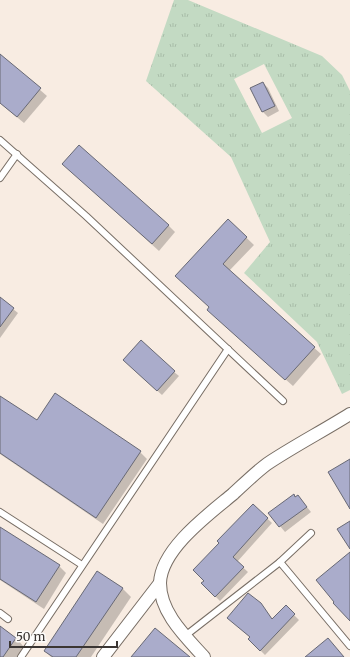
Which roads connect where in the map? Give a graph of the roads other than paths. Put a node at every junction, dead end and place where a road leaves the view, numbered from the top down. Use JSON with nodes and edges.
{"nodes":[{"id":1,"x":0,"y":140,"type":"edge"},
{"id":2,"x":17,"y":154,"type":"junction"},
{"id":3,"x":0,"y":178,"type":"edge"},
{"id":4,"x":228,"y":349,"type":"junction"},
{"id":5,"x":283,"y":401,"type":"dead end"},
{"id":6,"x":350,"y":414,"type":"edge"},
{"id":7,"x":0,"y":512,"type":"edge"},
{"id":8,"x":310,"y":533,"type":"dead end"},
{"id":9,"x":280,"y":562,"type":"junction"},
{"id":10,"x":82,"y":565,"type":"junction"},
{"id":11,"x":160,"y":583,"type":"junction"},
{"id":12,"x":0,"y":613,"type":"edge"},
{"id":13,"x":8,"y":619,"type":"dead end"},
{"id":14,"x":185,"y":636,"type":"junction"},
{"id":15,"x":350,"y":646,"type":"edge"},
{"id":16,"x":20,"y":657,"type":"edge"},
{"id":17,"x":103,"y":657,"type":"edge"},
{"id":18,"x":204,"y":657,"type":"edge"}],
"edges":[{"from":1,"to":2,"type":"lane"},
{"from":2,"to":3,"type":"lane"},
{"from":2,"to":4,"type":"lane"},
{"from":4,"to":5,"type":"lane"},
{"from":4,"to":10,"type":"lane"},
{"from":6,"to":11,"type":"street"},
{"from":7,"to":10,"type":"lane"},
{"from":8,"to":9,"type":"lane"},
{"from":9,"to":14,"type":"lane"},
{"from":9,"to":15,"type":"lane"},
{"from":10,"to":16,"type":"lane"},
{"from":11,"to":14,"type":"street"},
{"from":11,"to":17,"type":"street"},
{"from":12,"to":13,"type":"lane"},
{"from":14,"to":18,"type":"street"}]}
